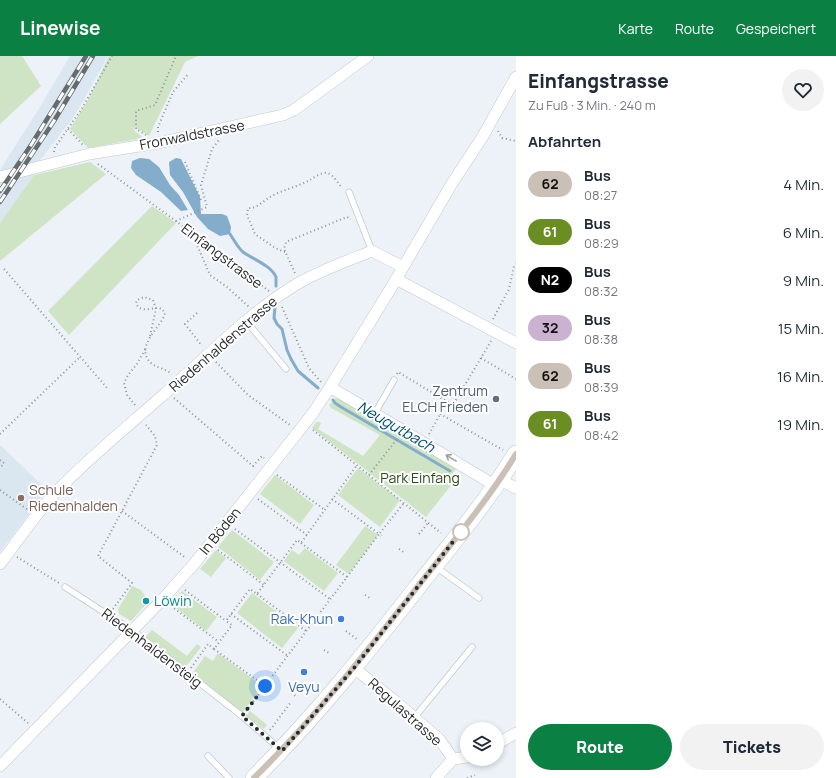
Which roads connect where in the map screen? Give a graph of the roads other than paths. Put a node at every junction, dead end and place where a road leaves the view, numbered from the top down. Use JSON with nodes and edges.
{"nodes":[{"id":1,"x":368,"y":56,"type":"edge"},
{"id":2,"x":516,"y":77,"type":"edge"},
{"id":3,"x":0,"y":177,"type":"edge"},
{"id":4,"x":349,"y":192,"type":"road end"},
{"id":5,"x":372,"y":251,"type":"junction"},
{"id":6,"x":403,"y":267,"type":"junction"},
{"id":7,"x":396,"y":279,"type":"junction"},
{"id":8,"x":246,"y":321,"type":"junction"},
{"id":9,"x":516,"y":343,"type":"edge"},
{"id":10,"x":286,"y":369,"type":"dead end"},
{"id":11,"x":394,"y":380,"type":"road end"},
{"id":12,"x":327,"y":385,"type":"junction"},
{"id":13,"x":375,"y":413,"type":"junction"},
{"id":14,"x":510,"y":452,"type":"edge"},
{"id":15,"x":498,"y":483,"type":"junction"},
{"id":16,"x":516,"y":488,"type":"edge"},
{"id":17,"x":0,"y":564,"type":"edge"},
{"id":18,"x":434,"y":565,"type":"junction"},
{"id":19,"x":65,"y":587,"type":"road end"},
{"id":20,"x":479,"y":598,"type":"dead end"},
{"id":21,"x":133,"y":631,"type":"junction"},
{"id":22,"x":472,"y":648,"type":"dead end"},
{"id":23,"x":354,"y":668,"type":"junction"},
{"id":24,"x":414,"y":718,"type":"junction"},
{"id":25,"x":516,"y":733,"type":"edge"},
{"id":26,"x":504,"y":740,"type":"edge"},
{"id":27,"x":282,"y":751,"type":"junction"},
{"id":28,"x":208,"y":756,"type":"dead end"},
{"id":29,"x":460,"y":758,"type":"edge"},
{"id":30,"x":453,"y":759,"type":"junction"},
{"id":31,"x":0,"y":766,"type":"edge"},
{"id":32,"x":229,"y":778,"type":"edge"},
{"id":33,"x":254,"y":778,"type":"edge"},
{"id":34,"x":436,"y":778,"type":"edge"}],
"edges":[{"from":1,"to":3,"type":"street","name":"Fronwaldstrasse"},
{"from":2,"to":6,"type":"street"},
{"from":4,"to":5,"type":"lane"},
{"from":5,"to":6,"type":"street"},
{"from":5,"to":8,"type":"street","name":"Riedenhaldenstrasse"},
{"from":6,"to":7,"type":"street","name":"In Böden"},
{"from":7,"to":9,"type":"street"},
{"from":7,"to":12,"type":"street","name":"In Böden"},
{"from":8,"to":10,"type":"lane"},
{"from":8,"to":17,"type":"street","name":"Riedenhaldenstrasse"},
{"from":11,"to":13,"type":"lane"},
{"from":12,"to":13,"type":"street"},
{"from":12,"to":21,"type":"street","name":"In Böden"},
{"from":15,"to":13,"type":"street","one_way":true},
{"from":14,"to":15,"type":"main road"},
{"from":15,"to":16,"type":"street"},
{"from":15,"to":18,"type":"main road"},
{"from":18,"to":20,"type":"lane"},
{"from":18,"to":23,"type":"main road"},
{"from":19,"to":21,"type":"lane","name":"Riedenhaldensteig"},
{"from":21,"to":27,"type":"lane","name":"Riedenhaldensteig"},
{"from":21,"to":31,"type":"street","name":"In Böden"},
{"from":22,"to":24,"type":"lane"},
{"from":23,"to":24,"type":"street","name":"Regulastrasse"},
{"from":23,"to":27,"type":"main road"},
{"from":24,"to":30,"type":"street","name":"Regulastrasse"},
{"from":25,"to":26,"type":"street"},
{"from":27,"to":33,"type":"main road"},
{"from":28,"to":32,"type":"lane"},
{"from":29,"to":30,"type":"street","name":"Regulastrasse"},
{"from":30,"to":34,"type":"street","name":"Regulastrasse"}]}
